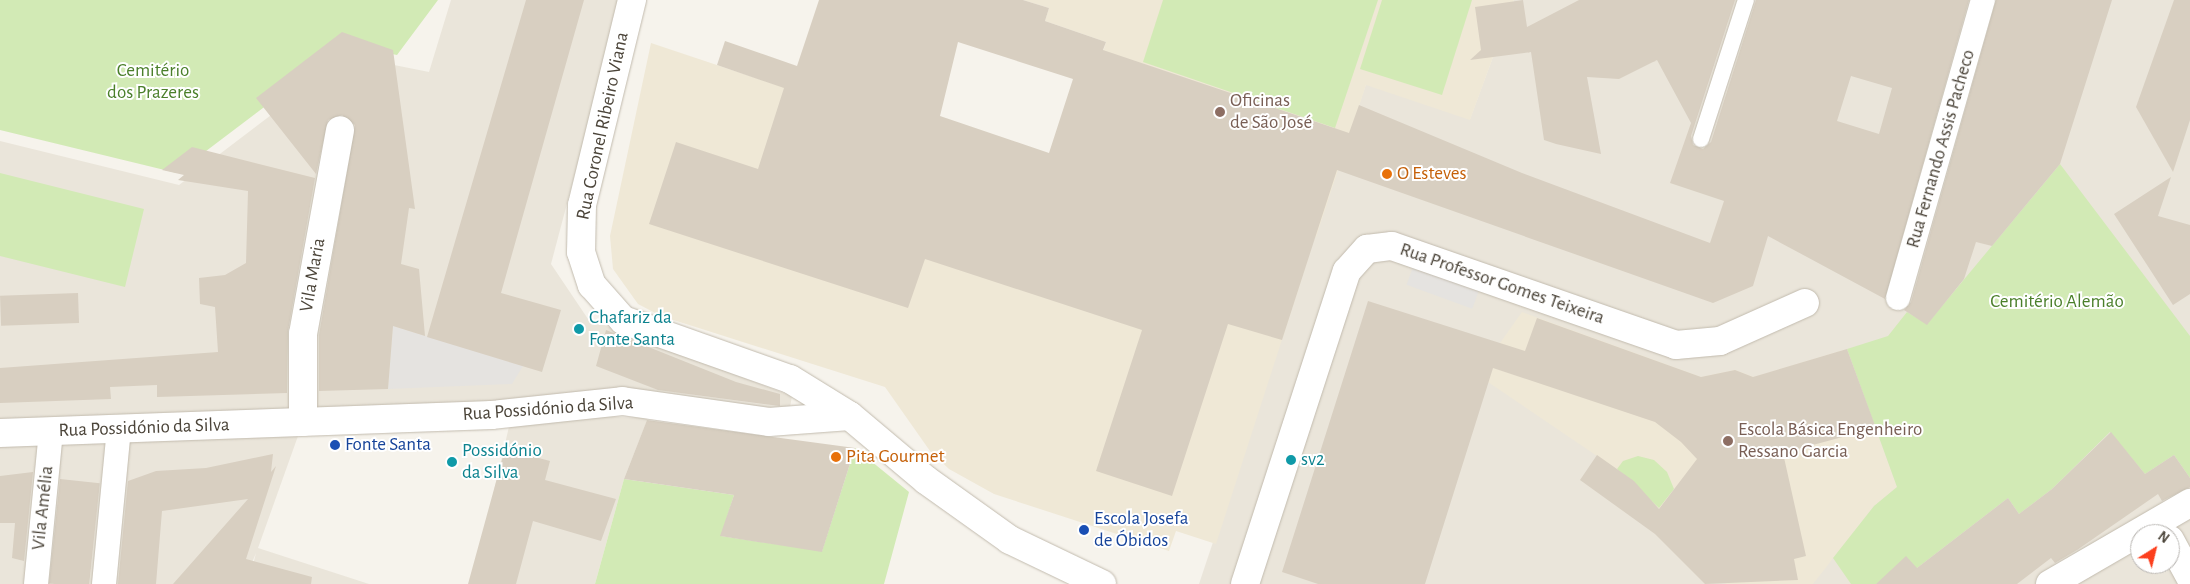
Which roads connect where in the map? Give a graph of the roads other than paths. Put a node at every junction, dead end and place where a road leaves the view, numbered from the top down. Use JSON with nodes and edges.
{"nodes":[{"id":1,"x":632,"y":0,"type":"edge"},
{"id":2,"x":1746,"y":0,"type":"edge"},
{"id":3,"x":1983,"y":0,"type":"edge"},
{"id":4,"x":340,"y":130,"type":"dead end"},
{"id":5,"x":1700,"y":139,"type":"dead end"},
{"id":6,"x":1898,"y":298,"type":"dead end"},
{"id":7,"x":1805,"y":304,"type":"dead end"},
{"id":8,"x":850,"y":416,"type":"junction"},
{"id":9,"x":303,"y":422,"type":"junction"},
{"id":10,"x":119,"y":428,"type":"junction"},
{"id":11,"x":51,"y":431,"type":"junction"},
{"id":12,"x":0,"y":433,"type":"edge"},
{"id":13,"x":2190,"y":503,"type":"edge"},
{"id":14,"x":2172,"y":524,"type":"edge"},
{"id":15,"x":2130,"y":548,"type":"edge"},
{"id":16,"x":2180,"y":559,"type":"edge"},
{"id":17,"x":2190,"y":577,"type":"edge"},
{"id":18,"x":36,"y":584,"type":"edge"},
{"id":19,"x":104,"y":584,"type":"edge"},
{"id":20,"x":1102,"y":584,"type":"edge"},
{"id":21,"x":1245,"y":584,"type":"edge"},
{"id":22,"x":2050,"y":584,"type":"edge"}],
"edges":[{"from":1,"to":8,"type":"street","name":"Rua Coronel Ribeiro Viana"},
{"from":2,"to":5,"type":"lane"},
{"from":3,"to":6,"type":"street","name":"Rua Fernando Assis Pacheco"},
{"from":4,"to":9,"type":"street","name":"Vila Maria"},
{"from":7,"to":21,"type":"street","name":"Rua Professor Gomes Teixeira"},
{"from":8,"to":9,"type":"street","name":"Rua Possidónio da Silva"},
{"from":8,"to":20,"type":"street"},
{"from":9,"to":10,"type":"street","name":"Rua Possidónio da Silva"},
{"from":10,"to":11,"type":"street","name":"Rua Possidónio da Silva"},
{"from":10,"to":19,"type":"street"},
{"from":11,"to":12,"type":"street","name":"Rua Possidónio da Silva"},
{"from":11,"to":18,"type":"street","name":"Vila Amélia"},
{"from":13,"to":14,"type":"street"},
{"from":15,"to":22,"type":"street"},
{"from":16,"to":17,"type":"street"}]}
